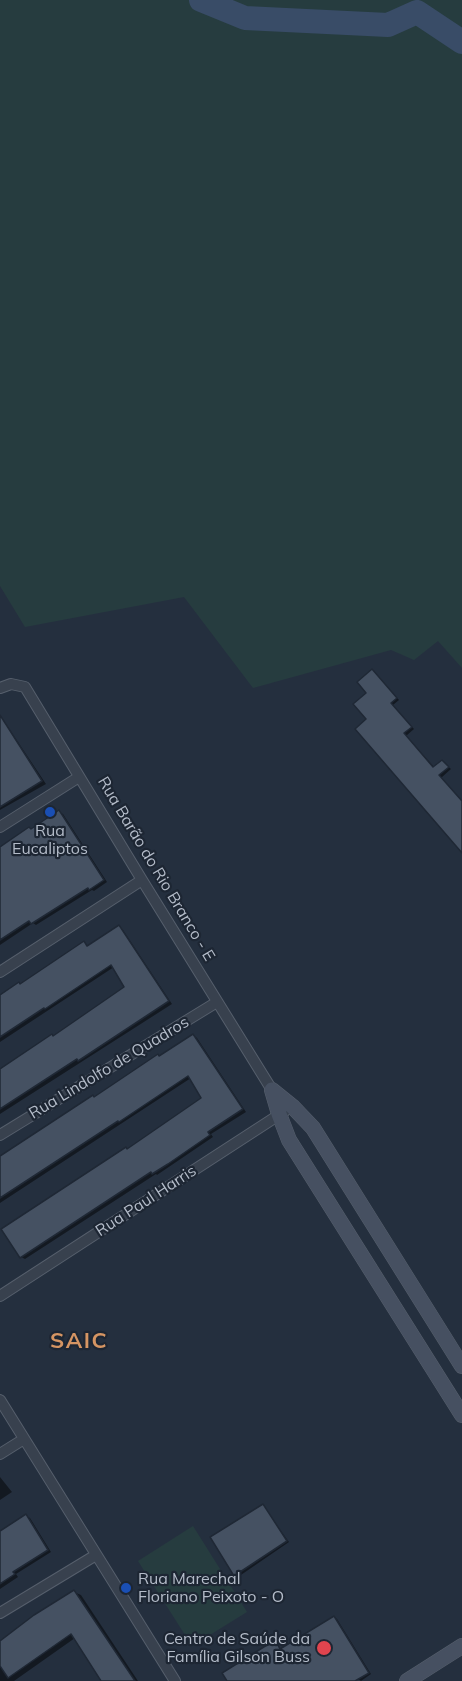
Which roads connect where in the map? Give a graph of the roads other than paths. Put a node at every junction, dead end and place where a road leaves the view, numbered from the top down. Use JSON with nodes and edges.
{"nodes":[{"id":1,"x":0,"y":688,"type":"edge"},
{"id":2,"x":80,"y":777,"type":"junction"},
{"id":3,"x":0,"y":827,"type":"edge"},
{"id":4,"x":142,"y":880,"type":"junction"},
{"id":5,"x":0,"y":972,"type":"edge"},
{"id":6,"x":217,"y":1002,"type":"junction"},
{"id":7,"x":272,"y":1090,"type":"junction"},
{"id":8,"x":293,"y":1107,"type":"junction"},
{"id":9,"x":279,"y":1114,"type":"junction"},
{"id":10,"x":0,"y":1135,"type":"edge"},
{"id":11,"x":0,"y":1296,"type":"edge"},
{"id":12,"x":462,"y":1366,"type":"edge"},
{"id":13,"x":0,"y":1400,"type":"edge"},
{"id":14,"x":462,"y":1415,"type":"edge"},
{"id":15,"x":24,"y":1439,"type":"junction"},
{"id":16,"x":0,"y":1454,"type":"edge"},
{"id":17,"x":96,"y":1555,"type":"junction"},
{"id":18,"x":0,"y":1612,"type":"edge"},
{"id":19,"x":462,"y":1646,"type":"edge"},
{"id":20,"x":175,"y":1681,"type":"edge"},
{"id":21,"x":407,"y":1681,"type":"edge"}],
"edges":[{"from":1,"to":2,"type":"street","name":"Rua Barão do Rio Branco - E"},
{"from":2,"to":3,"type":"street"},
{"from":2,"to":4,"type":"street","name":"Rua Barão do Rio Branco - E"},
{"from":4,"to":5,"type":"street"},
{"from":4,"to":6,"type":"street","name":"Rua Barão do Rio Branco - E"},
{"from":6,"to":7,"type":"street","name":"Rua Barão do Rio Branco - E"},
{"from":6,"to":10,"type":"street","name":"Rua Lindolfo de Quadros"},
{"from":7,"to":8,"type":"street","name":"Rua Barão do Rio Branco - E"},
{"from":7,"to":9,"type":"street","name":"Rua Barão do Rio Branco - E"},
{"from":8,"to":9,"type":"street","name":"Rua Paul Harris"},
{"from":8,"to":12,"type":"street","name":"Rua Barão do Rio Branco - E"},
{"from":9,"to":11,"type":"street","name":"Rua Paul Harris"},
{"from":9,"to":14,"type":"street","name":"Rua Barão do Rio Branco - E"},
{"from":13,"to":15,"type":"street"},
{"from":15,"to":16,"type":"street"},
{"from":15,"to":17,"type":"street"},
{"from":17,"to":18,"type":"street"},
{"from":17,"to":20,"type":"street"},
{"from":19,"to":21,"type":"street"}]}
